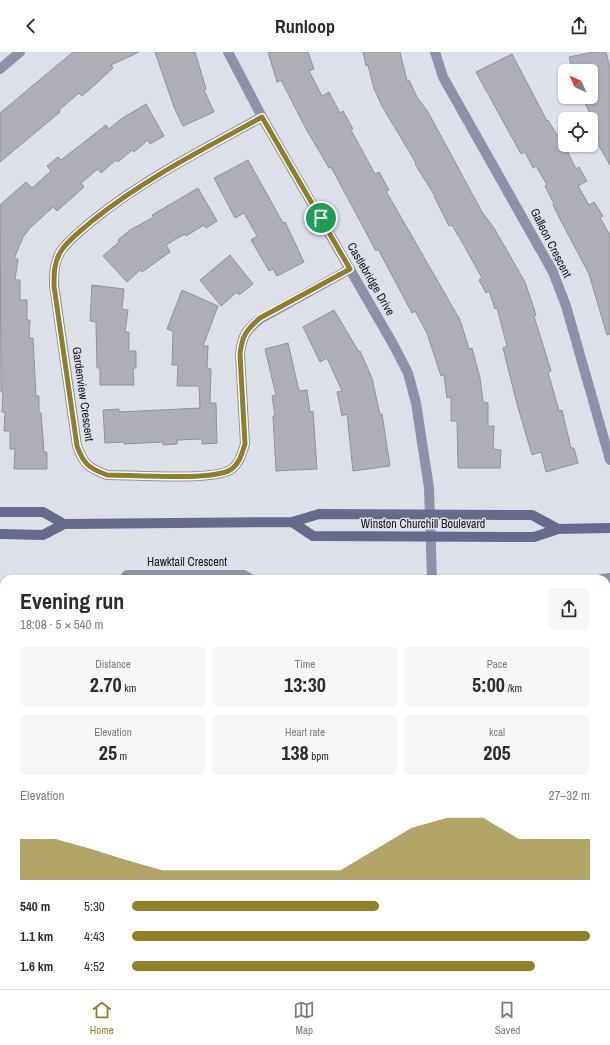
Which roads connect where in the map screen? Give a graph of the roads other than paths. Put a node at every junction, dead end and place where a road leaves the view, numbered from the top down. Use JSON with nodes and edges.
{"nodes":[{"id":1,"x":20,"y":52,"type":"edge"},
{"id":2,"x":228,"y":52,"type":"edge"},
{"id":3,"x":435,"y":52,"type":"edge"},
{"id":4,"x":0,"y":69,"type":"edge"},
{"id":5,"x":262,"y":117,"type":"junction"},
{"id":6,"x":350,"y":269,"type":"junction"},
{"id":7,"x":610,"y":460,"type":"edge"},
{"id":8,"x":0,"y":512,"type":"edge"},
{"id":9,"x":430,"y":514,"type":"junction"},
{"id":10,"x":292,"y":522,"type":"junction"},
{"id":11,"x":64,"y":524,"type":"junction"},
{"id":12,"x":610,"y":528,"type":"edge"},
{"id":13,"x":558,"y":529,"type":"junction"},
{"id":14,"x":0,"y":534,"type":"edge"},
{"id":15,"x":15,"y":534,"type":"junction"},
{"id":16,"x":431,"y":537,"type":"junction"},
{"id":17,"x":0,"y":538,"type":"edge"},
{"id":18,"x":127,"y":575,"type":"edge"},
{"id":19,"x":244,"y":575,"type":"edge"},
{"id":20,"x":432,"y":575,"type":"edge"}],
"edges":[{"from":1,"to":4,"type":"street"},
{"from":2,"to":5,"type":"street","name":"Castlebridge Drive"},
{"from":3,"to":7,"type":"street","name":"Galleon Crescent"},
{"from":5,"to":6,"type":"street","name":"Castlebridge Drive"},
{"from":5,"to":6,"type":"street","name":"Gardenview Crescent"},
{"from":6,"to":9,"type":"street","name":"Castlebridge Drive"},
{"from":8,"to":11,"type":"main road"},
{"from":9,"to":10,"type":"main road","name":"Winston Churchill Boulevard"},
{"from":9,"to":13,"type":"main road","name":"Winston Churchill Boulevard"},
{"from":9,"to":16,"type":"street","name":"Castlebridge Drive"},
{"from":10,"to":11,"type":"main road","name":"Winston Churchill Boulevard"},
{"from":10,"to":16,"type":"main road","name":"Winston Churchill Boulevard"},
{"from":11,"to":15,"type":"main road","name":"Winston Churchill Boulevard"},
{"from":12,"to":13,"type":"main road","name":"Winston Churchill Boulevard"},
{"from":13,"to":16,"type":"main road","name":"Winston Churchill Boulevard"},
{"from":14,"to":15,"type":"main road","name":"Winston Churchill Boulevard"},
{"from":15,"to":17,"type":"street"},
{"from":16,"to":20,"type":"street","name":"Castlebridge Drive"},
{"from":18,"to":19,"type":"street","name":"Hawktail Crescent"}]}
